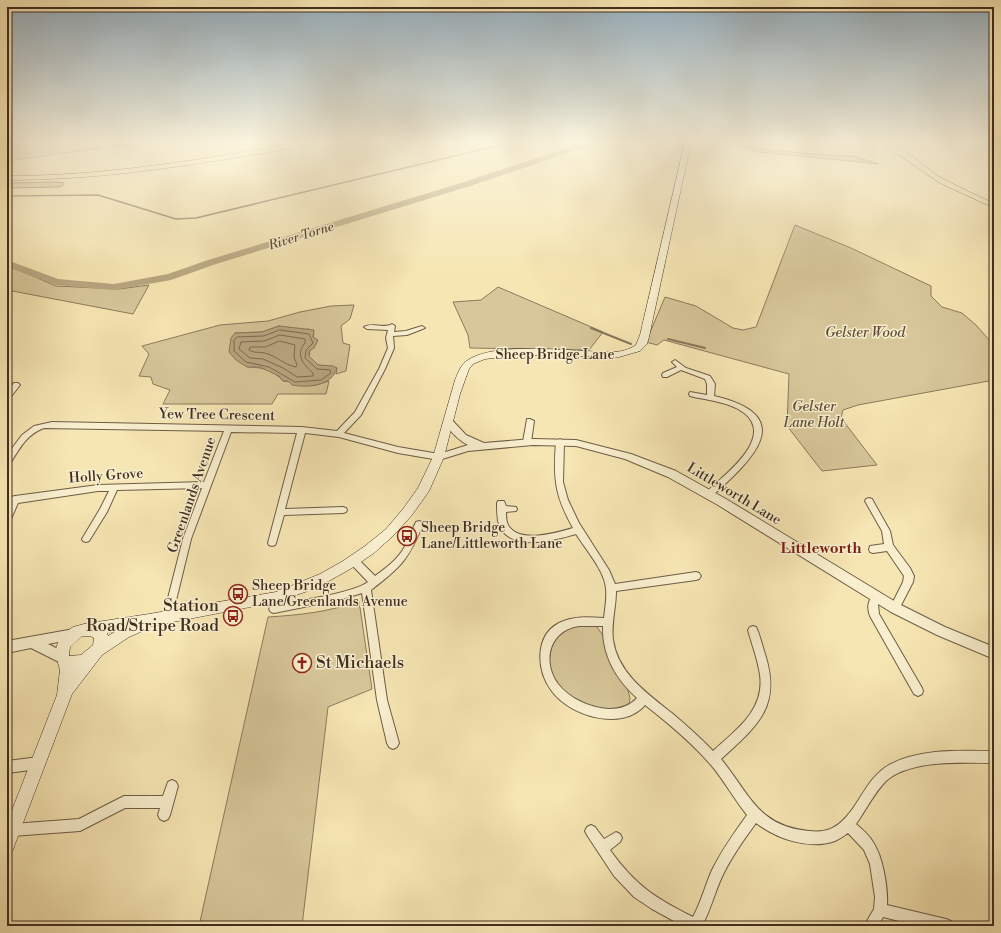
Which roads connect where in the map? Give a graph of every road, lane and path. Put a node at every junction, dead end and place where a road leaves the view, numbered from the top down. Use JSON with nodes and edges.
{"nodes":[{"id":1,"x":678,"y":186,"type":"edge"},
{"id":2,"x":951,"y":186,"type":"edge"},
{"id":3,"x":994,"y":206,"type":"edge"},
{"id":4,"x":367,"y":327,"type":"dead end"},
{"id":5,"x":422,"y":328,"type":"dead end"},
{"id":6,"x":391,"y":329,"type":"junction"},
{"id":7,"x":675,"y":362,"type":"dead end"},
{"id":8,"x":681,"y":368,"type":"junction"},
{"id":9,"x":665,"y":375,"type":"dead end"},
{"id":10,"x":16,"y":385,"type":"dead end"},
{"id":11,"x":693,"y":394,"type":"dead end"},
{"id":12,"x":7,"y":396,"type":"edge"},
{"id":13,"x":710,"y":397,"type":"junction"},
{"id":14,"x":530,"y":421,"type":"dead end"},
{"id":15,"x":449,"y":422,"type":"junction"},
{"id":16,"x":229,"y":428,"type":"junction"},
{"id":17,"x":302,"y":430,"type":"junction"},
{"id":18,"x":339,"y":434,"type":"junction"},
{"id":19,"x":527,"y":442,"type":"junction"},
{"id":20,"x":560,"y":442,"type":"junction"},
{"id":21,"x":484,"y":446,"type":"junction"},
{"id":22,"x":439,"y":457,"type":"junction"},
{"id":23,"x":7,"y":462,"type":"edge"},
{"id":24,"x":208,"y":485,"type":"junction"},
{"id":25,"x":115,"y":487,"type":"junction"},
{"id":26,"x":709,"y":494,"type":"junction"},
{"id":27,"x":11,"y":500,"type":"edge"},
{"id":28,"x":868,"y":501,"type":"dead end"},
{"id":29,"x":513,"y":509,"type":"dead end"},
{"id":30,"x":343,"y":510,"type":"dead end"},
{"id":31,"x":281,"y":512,"type":"junction"},
{"id":32,"x":7,"y":519,"type":"edge"},
{"id":33,"x":419,"y":524,"type":"dead end"},
{"id":34,"x":579,"y":530,"type":"junction"},
{"id":35,"x":86,"y":539,"type":"dead end"},
{"id":36,"x":272,"y":543,"type":"dead end"},
{"id":37,"x":889,"y":547,"type":"junction"},
{"id":38,"x":874,"y":549,"type":"dead end"},
{"id":39,"x":354,"y":561,"type":"junction"},
{"id":40,"x":696,"y":576,"type":"dead end"},
{"id":41,"x":370,"y":585,"type":"junction"},
{"id":42,"x":611,"y":588,"type":"junction"},
{"id":43,"x":876,"y":598,"type":"junction"},
{"id":44,"x":895,"y":608,"type":"junction"},
{"id":45,"x":274,"y":609,"type":"dead end"},
{"id":46,"x":168,"y":618,"type":"junction"},
{"id":47,"x":152,"y":620,"type":"junction"},
{"id":48,"x":608,"y":622,"type":"junction"},
{"id":49,"x":753,"y":630,"type":"dead end"},
{"id":50,"x":81,"y":632,"type":"junction"},
{"id":51,"x":33,"y":642,"type":"junction"},
{"id":52,"x":7,"y":647,"type":"edge"},
{"id":53,"x":95,"y":653,"type":"junction"},
{"id":54,"x":994,"y":653,"type":"edge"},
{"id":55,"x":64,"y":659,"type":"junction"},
{"id":56,"x":67,"y":689,"type":"junction"},
{"id":57,"x":918,"y":691,"type":"dead end"},
{"id":58,"x":643,"y":698,"type":"junction"},
{"id":59,"x":393,"y":743,"type":"dead end"},
{"id":60,"x":994,"y":757,"type":"edge"},
{"id":61,"x":713,"y":759,"type":"junction"},
{"id":62,"x":39,"y":763,"type":"junction"},
{"id":63,"x":7,"y":767,"type":"edge"},
{"id":64,"x":172,"y":786,"type":"dead end"},
{"id":65,"x":168,"y":802,"type":"junction"},
{"id":66,"x":755,"y":814,"type":"junction"},
{"id":67,"x":164,"y":815,"type":"dead end"},
{"id":68,"x":849,"y":825,"type":"junction"},
{"id":69,"x":591,"y":831,"type":"dead end"},
{"id":70,"x":10,"y":837,"type":"edge"},
{"id":71,"x":616,"y":838,"type":"dead end"},
{"id":72,"x":602,"y":848,"type":"junction"},
{"id":73,"x":880,"y":910,"type":"junction"},
{"id":74,"x":695,"y":926,"type":"edge"},
{"id":75,"x":871,"y":926,"type":"edge"},
{"id":76,"x":946,"y":926,"type":"edge"}],
"edges":[{"from":1,"to":15,"type":"main road","name":"Sheep Bridge Lane"},
{"from":2,"to":3,"type":"highway"},
{"from":4,"to":6,"type":"street"},
{"from":5,"to":6,"type":"street"},
{"from":6,"to":18,"type":"street"},
{"from":7,"to":8,"type":"street"},
{"from":8,"to":9,"type":"street"},
{"from":8,"to":13,"type":"street"},
{"from":10,"to":12,"type":"street"},
{"from":11,"to":13,"type":"street"},
{"from":13,"to":26,"type":"street"},
{"from":14,"to":19,"type":"street"},
{"from":15,"to":21,"type":"street","name":"Littleworth Lane"},
{"from":15,"to":22,"type":"main road","name":"Sheep Bridge Lane"},
{"from":16,"to":17,"type":"street","name":"Yew Tree Crescent"},
{"from":16,"to":23,"type":"street","name":"Yew Tree Crescent"},
{"from":16,"to":24,"type":"street","name":"Greenlands Avenue"},
{"from":17,"to":18,"type":"street","name":"Yew Tree Crescent"},
{"from":17,"to":31,"type":"street"},
{"from":18,"to":22,"type":"street","name":"Yew Tree Crescent"},
{"from":19,"to":20,"type":"street","name":"Littleworth Lane"},
{"from":19,"to":21,"type":"street","name":"Littleworth Lane"},
{"from":20,"to":26,"type":"street","name":"Littleworth Lane"},
{"from":20,"to":34,"type":"street"},
{"from":21,"to":22,"type":"street","name":"Littleworth Lane"},
{"from":22,"to":39,"type":"main road","name":"Sheep Bridge Lane"},
{"from":24,"to":25,"type":"street","name":"Holly Grove"},
{"from":24,"to":46,"type":"street","name":"Greenlands Avenue"},
{"from":25,"to":27,"type":"street","name":"Holly Grove"},
{"from":25,"to":35,"type":"street"},
{"from":26,"to":43,"type":"street","name":"Littleworth Lane"},
{"from":27,"to":32,"type":"street"},
{"from":28,"to":37,"type":"street"},
{"from":29,"to":34,"type":"street"},
{"from":30,"to":31,"type":"street"},
{"from":31,"to":36,"type":"street"},
{"from":33,"to":41,"type":"street"},
{"from":34,"to":42,"type":"street"},
{"from":37,"to":38,"type":"street"},
{"from":37,"to":44,"type":"street"},
{"from":39,"to":41,"type":"street"},
{"from":39,"to":46,"type":"main road","name":"Sheep Bridge Lane"},
{"from":40,"to":42,"type":"street"},
{"from":41,"to":45,"type":"street"},
{"from":41,"to":59,"type":"street"},
{"from":42,"to":48,"type":"street"},
{"from":43,"to":44,"type":"street","name":"Littleworth Lane"},
{"from":43,"to":57,"type":"street"},
{"from":44,"to":54,"type":"street","name":"Littleworth Lane"},
{"from":46,"to":47,"type":"main road","name":"Sheep Bridge Lane"},
{"from":47,"to":50,"type":"main road","name":"Sheep Bridge Lane"},
{"from":47,"to":53,"type":"main road","name":"Sheep Bridge Lane"},
{"from":48,"to":58,"type":"street"},
{"from":48,"to":58,"type":"street"},
{"from":49,"to":61,"type":"street"},
{"from":50,"to":51,"type":"street"},
{"from":50,"to":53,"type":"main road"},
{"from":50,"to":55,"type":"main road"},
{"from":51,"to":52,"type":"street"},
{"from":51,"to":55,"type":"street"},
{"from":53,"to":55,"type":"main road"},
{"from":53,"to":56,"type":"main road"},
{"from":55,"to":56,"type":"main road"},
{"from":56,"to":62,"type":"main road"},
{"from":58,"to":61,"type":"street"},
{"from":60,"to":68,"type":"street"},
{"from":61,"to":66,"type":"street"},
{"from":62,"to":63,"type":"street"},
{"from":62,"to":70,"type":"main road"},
{"from":64,"to":65,"type":"street"},
{"from":65,"to":67,"type":"street"},
{"from":65,"to":70,"type":"street"},
{"from":66,"to":68,"type":"street"},
{"from":66,"to":74,"type":"street"},
{"from":68,"to":73,"type":"street"},
{"from":69,"to":72,"type":"street"},
{"from":71,"to":72,"type":"street"},
{"from":72,"to":74,"type":"street"},
{"from":73,"to":75,"type":"street"},
{"from":73,"to":76,"type":"street"}]}
